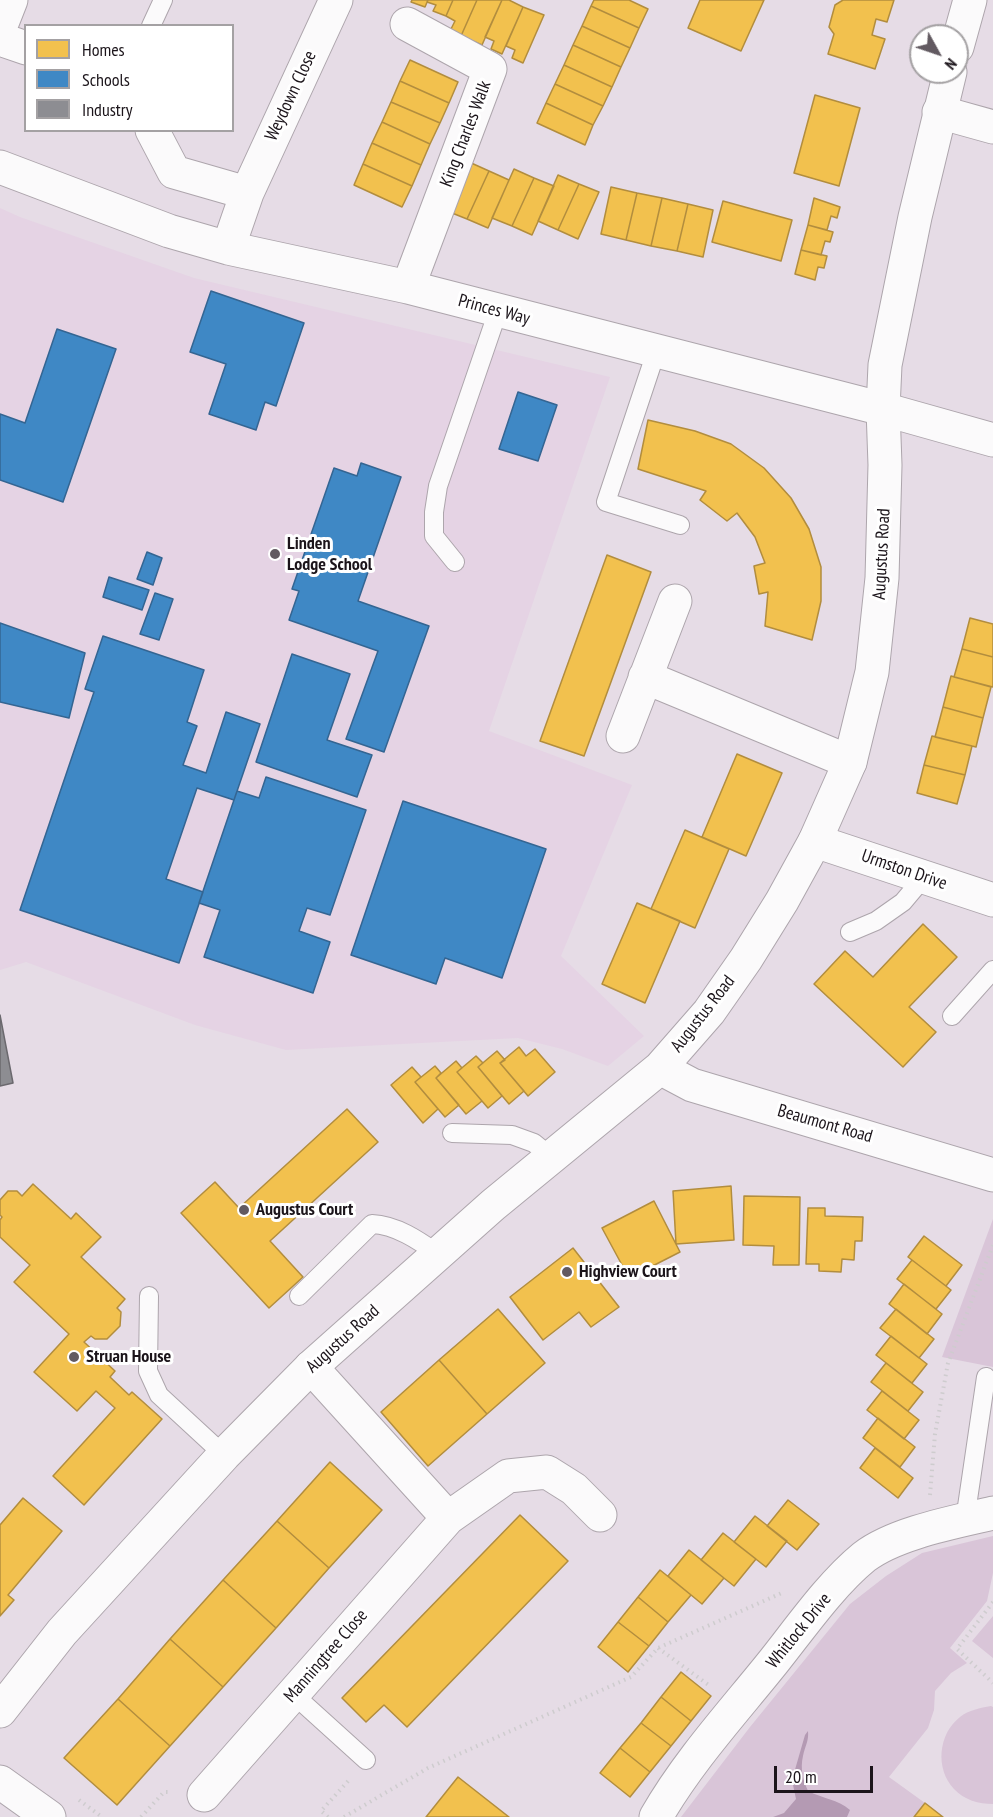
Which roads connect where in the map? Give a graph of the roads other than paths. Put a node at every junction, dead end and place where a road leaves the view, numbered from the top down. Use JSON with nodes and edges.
{"nodes":[{"id":1,"x":11,"y":0,"type":"edge"},
{"id":2,"x":163,"y":0,"type":"edge"},
{"id":3,"x":336,"y":0,"type":"edge"},
{"id":4,"x":970,"y":0,"type":"edge"},
{"id":5,"x":152,"y":24,"type":"edge"},
{"id":6,"x":407,"y":24,"type":"dead end"},
{"id":7,"x":963,"y":24,"type":"edge"},
{"id":8,"x":0,"y":28,"type":"edge"},
{"id":9,"x":0,"y":39,"type":"edge"},
{"id":10,"x":24,"y":47,"type":"edge"},
{"id":11,"x":947,"y":84,"type":"edge"},
{"id":12,"x":939,"y":112,"type":"junction"},
{"id":13,"x":993,"y":127,"type":"edge"},
{"id":14,"x":153,"y":132,"type":"edge"},
{"id":15,"x":0,"y":167,"type":"edge"},
{"id":16,"x":247,"y":193,"type":"junction"},
{"id":17,"x":228,"y":248,"type":"junction"},
{"id":18,"x":408,"y":287,"type":"junction"},
{"id":19,"x":498,"y":311,"type":"junction"},
{"id":20,"x":656,"y":352,"type":"junction"},
{"id":21,"x":883,"y":410,"type":"junction"},
{"id":22,"x":993,"y":440,"type":"edge"},
{"id":23,"x":680,"y":525,"type":"dead end"},
{"id":24,"x":455,"y":562,"type":"dead end"},
{"id":25,"x":675,"y":601,"type":"dead end"},
{"id":26,"x":645,"y":677,"type":"junction"},
{"id":27,"x":623,"y":736,"type":"dead end"},
{"id":28,"x":850,"y":762,"type":"junction"},
{"id":29,"x":815,"y":841,"type":"junction"},
{"id":30,"x":924,"y":877,"type":"junction"},
{"id":31,"x":993,"y":900,"type":"edge"},
{"id":32,"x":850,"y":932,"type":"dead end"},
{"id":33,"x":993,"y":970,"type":"edge"},
{"id":34,"x":952,"y":1016,"type":"dead end"},
{"id":35,"x":660,"y":1068,"type":"junction"},
{"id":36,"x":452,"y":1133,"type":"dead end"},
{"id":37,"x":551,"y":1157,"type":"junction"},
{"id":38,"x":993,"y":1175,"type":"edge"},
{"id":39,"x":438,"y":1254,"type":"junction"},
{"id":40,"x":149,"y":1296,"type":"dead end"},
{"id":41,"x":299,"y":1296,"type":"dead end"},
{"id":42,"x":311,"y":1367,"type":"junction"},
{"id":43,"x":986,"y":1377,"type":"dead end"},
{"id":44,"x":224,"y":1455,"type":"junction"},
{"id":45,"x":600,"y":1515,"type":"dead end"},
{"id":46,"x":979,"y":1517,"type":"edge"},
{"id":47,"x":448,"y":1518,"type":"junction"},
{"id":48,"x":293,"y":1694,"type":"junction"},
{"id":49,"x":0,"y":1711,"type":"edge"},
{"id":50,"x":366,"y":1760,"type":"road end"},
{"id":51,"x":0,"y":1782,"type":"edge"},
{"id":52,"x":204,"y":1795,"type":"dead end"},
{"id":53,"x":49,"y":1817,"type":"edge"},
{"id":54,"x":656,"y":1817,"type":"edge"}],
"edges":[{"from":1,"to":8,"type":"street"},
{"from":2,"to":5,"type":"lane"},
{"from":3,"to":16,"type":"street","name":"Weydown Close"},
{"from":4,"to":7,"type":"street"},
{"from":6,"to":18,"type":"street","name":"King Charles Walk"},
{"from":9,"to":10,"type":"street"},
{"from":11,"to":12,"type":"street","name":"Augustus Road"},
{"from":12,"to":13,"type":"street"},
{"from":12,"to":21,"type":"street","name":"Augustus Road"},
{"from":14,"to":16,"type":"street"},
{"from":15,"to":17,"type":"street","name":"Princes Way"},
{"from":16,"to":17,"type":"street","name":"Weydown Close"},
{"from":17,"to":18,"type":"street","name":"Princes Way"},
{"from":18,"to":19,"type":"street","name":"Princes Way"},
{"from":19,"to":20,"type":"street","name":"Princes Way"},
{"from":19,"to":24,"type":"lane"},
{"from":20,"to":21,"type":"street","name":"Princes Way"},
{"from":20,"to":23,"type":"lane"},
{"from":21,"to":22,"type":"street","name":"Princes Way"},
{"from":21,"to":28,"type":"street","name":"Augustus Road"},
{"from":25,"to":26,"type":"street"},
{"from":26,"to":27,"type":"street"},
{"from":26,"to":28,"type":"street"},
{"from":28,"to":29,"type":"street","name":"Augustus Road"},
{"from":29,"to":30,"type":"street","name":"Urmston Drive"},
{"from":29,"to":35,"type":"street","name":"Augustus Road"},
{"from":30,"to":31,"type":"street","name":"Urmston Drive"},
{"from":30,"to":32,"type":"lane"},
{"from":33,"to":34,"type":"lane"},
{"from":35,"to":37,"type":"street","name":"Augustus Road"},
{"from":35,"to":38,"type":"street","name":"Beaumont Road"},
{"from":36,"to":37,"type":"lane"},
{"from":37,"to":39,"type":"street","name":"Augustus Road"},
{"from":39,"to":41,"type":"lane"},
{"from":39,"to":42,"type":"street","name":"Augustus Road"},
{"from":40,"to":44,"type":"lane"},
{"from":42,"to":44,"type":"street","name":"Augustus Road"},
{"from":42,"to":47,"type":"street"},
{"from":43,"to":46,"type":"lane"},
{"from":44,"to":49,"type":"street","name":"Augustus Road"},
{"from":45,"to":47,"type":"street","name":"Manningtree Close"},
{"from":46,"to":54,"type":"street","name":"Whitlock Drive"},
{"from":47,"to":48,"type":"street","name":"Manningtree Close"},
{"from":48,"to":50,"type":"lane"},
{"from":48,"to":52,"type":"street","name":"Manningtree Close"},
{"from":51,"to":53,"type":"street"}]}
